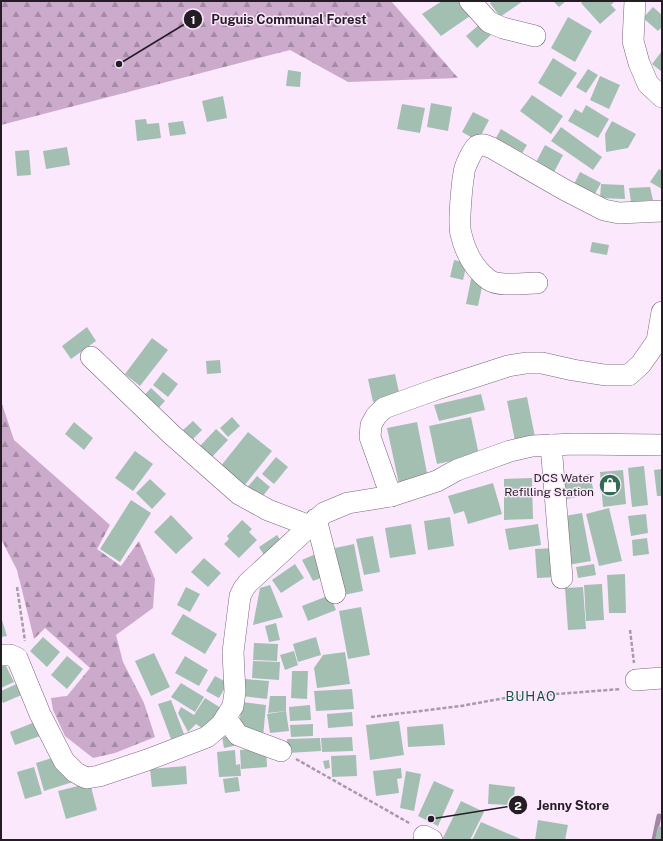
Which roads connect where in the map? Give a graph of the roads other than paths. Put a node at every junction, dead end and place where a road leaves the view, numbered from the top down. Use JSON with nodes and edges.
{"nodes":[{"id":1,"x":470,"y":1,"type":"edge"},
{"id":2,"x":635,"y":1,"type":"edge"},
{"id":3,"x":535,"y":36,"type":"dead end"},
{"id":4,"x":662,"y":98,"type":"edge"},
{"id":5,"x":662,"y":211,"type":"edge"},
{"id":6,"x":537,"y":283,"type":"dead end"},
{"id":7,"x":662,"y":312,"type":"edge"},
{"id":8,"x":91,"y":356,"type":"dead end"},
{"id":9,"x":552,"y":445,"type":"junction"},
{"id":10,"x":662,"y":445,"type":"edge"},
{"id":11,"x":391,"y":496,"type":"junction"},
{"id":12,"x":313,"y":522,"type":"junction"},
{"id":13,"x":562,"y":578,"type":"dead end"},
{"id":14,"x":335,"y":593,"type":"dead end"},
{"id":15,"x":1,"y":655,"type":"edge"},
{"id":16,"x":662,"y":678,"type":"edge"},
{"id":17,"x":636,"y":680,"type":"road end"},
{"id":18,"x":226,"y":718,"type":"junction"},
{"id":19,"x":281,"y":751,"type":"road end"}],
"edges":[{"from":1,"to":3,"type":"street"},
{"from":2,"to":4,"type":"street"},
{"from":5,"to":6,"type":"street"},
{"from":7,"to":11,"type":"street"},
{"from":8,"to":12,"type":"street"},
{"from":9,"to":10,"type":"street"},
{"from":9,"to":11,"type":"street"},
{"from":9,"to":13,"type":"street"},
{"from":11,"to":12,"type":"street"},
{"from":12,"to":14,"type":"street"},
{"from":12,"to":18,"type":"street"},
{"from":15,"to":18,"type":"street"},
{"from":16,"to":17,"type":"street"},
{"from":18,"to":19,"type":"street"}]}
